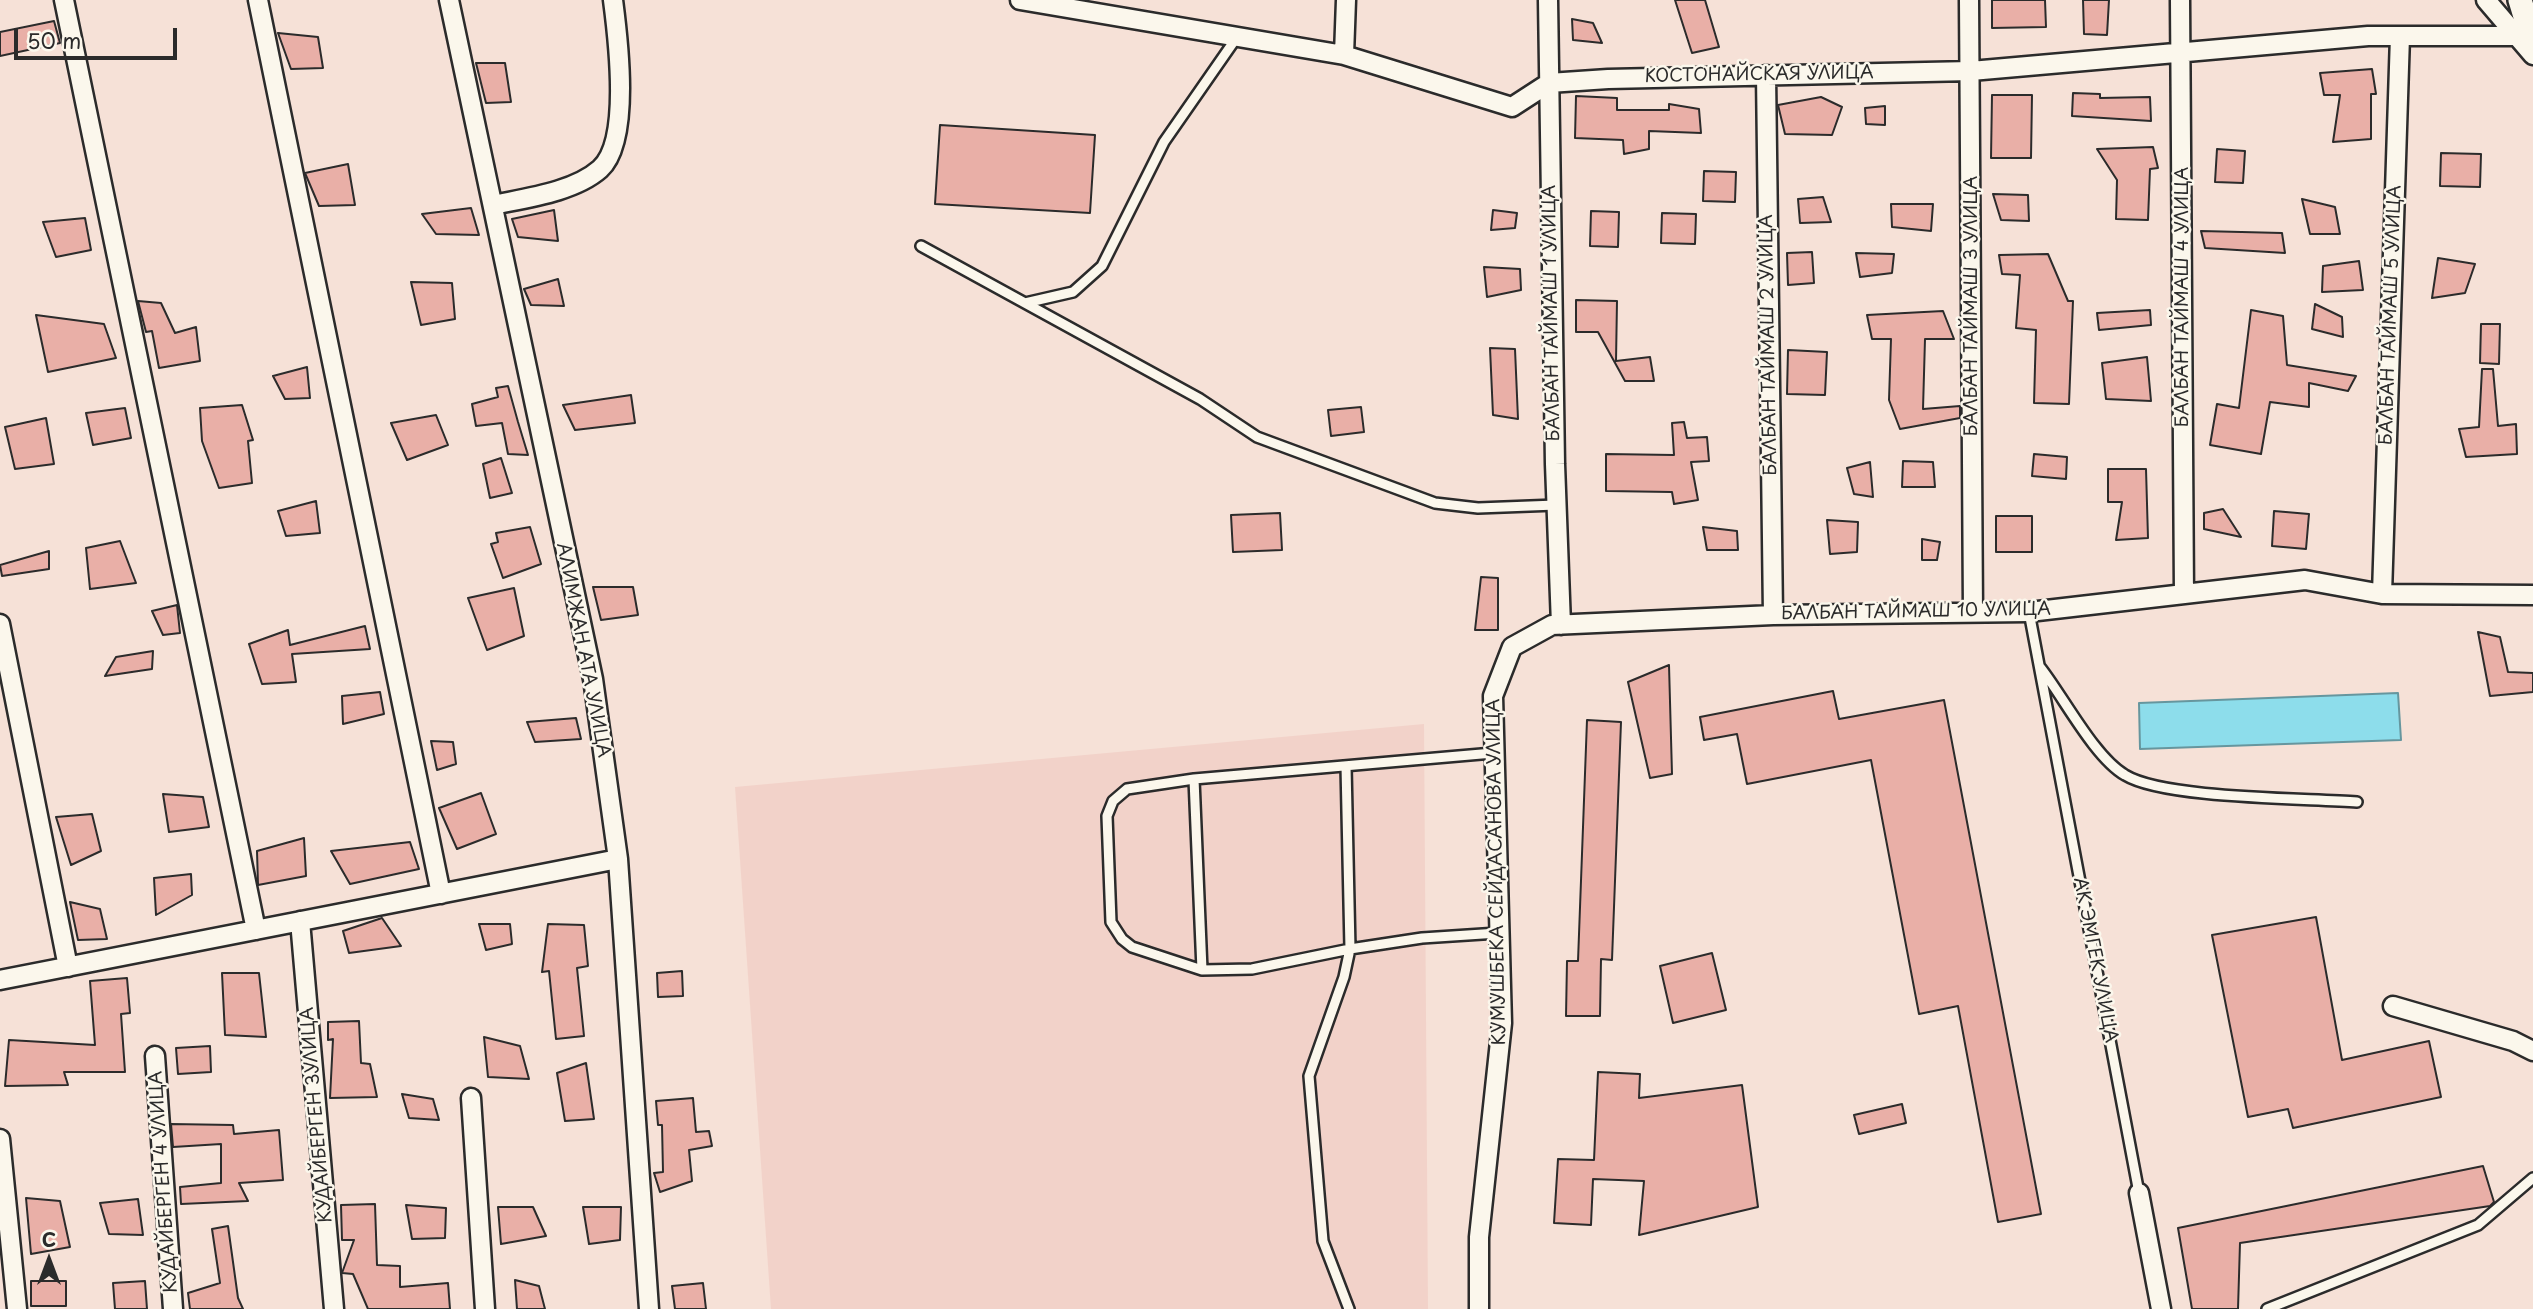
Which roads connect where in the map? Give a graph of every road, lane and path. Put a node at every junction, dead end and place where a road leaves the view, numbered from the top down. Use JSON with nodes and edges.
{"nodes":[{"id":1,"x":64,"y":0,"type":"edge"},
{"id":2,"x":258,"y":0,"type":"edge"},
{"id":3,"x":449,"y":0,"type":"edge"},
{"id":4,"x":613,"y":0,"type":"edge"},
{"id":5,"x":1020,"y":0,"type":"edge"},
{"id":6,"x":1346,"y":0,"type":"edge"},
{"id":7,"x":1548,"y":0,"type":"edge"},
{"id":8,"x":1969,"y":0,"type":"edge"},
{"id":9,"x":2180,"y":0,"type":"edge"},
{"id":10,"x":2486,"y":0,"type":"edge"},
{"id":11,"x":2520,"y":0,"type":"edge"},
{"id":12,"x":2400,"y":36,"type":"junction"},
{"id":13,"x":1237,"y":37,"type":"junction"},
{"id":14,"x":2524,"y":40,"type":"edge"},
{"id":15,"x":2182,"y":52,"type":"junction"},
{"id":16,"x":1344,"y":55,"type":"junction"},
{"id":17,"x":2533,"y":55,"type":"edge"},
{"id":18,"x":1971,"y":71,"type":"junction"},
{"id":19,"x":1766,"y":75,"type":"junction"},
{"id":20,"x":1549,"y":83,"type":"junction"},
{"id":21,"x":493,"y":205,"type":"junction"},
{"id":22,"x":921,"y":246,"type":"dead end"},
{"id":23,"x":1025,"y":303,"type":"junction"},
{"id":24,"x":1556,"y":505,"type":"junction"},
{"id":25,"x":2184,"y":594,"type":"junction"},
{"id":26,"x":2382,"y":594,"type":"junction"},
{"id":27,"x":2533,"y":595,"type":"edge"},
{"id":28,"x":1973,"y":612,"type":"junction"},
{"id":29,"x":2029,"y":612,"type":"junction"},
{"id":30,"x":1773,"y":615,"type":"junction"},
{"id":31,"x":0,"y":624,"type":"edge"},
{"id":32,"x":1561,"y":625,"type":"junction"},
{"id":33,"x":1512,"y":647,"type":"joint"},
{"id":34,"x":2039,"y":665,"type":"junction"},
{"id":35,"x":1493,"y":753,"type":"junction"},
{"id":36,"x":1346,"y":766,"type":"junction"},
{"id":37,"x":1194,"y":779,"type":"junction"},
{"id":38,"x":2357,"y":802,"type":"dead end"},
{"id":39,"x":618,"y":859,"type":"junction"},
{"id":40,"x":441,"y":894,"type":"junction"},
{"id":41,"x":300,"y":921,"type":"junction"},
{"id":42,"x":256,"y":930,"type":"junction"},
{"id":43,"x":1498,"y":933,"type":"junction"},
{"id":44,"x":1350,"y":950,"type":"junction"},
{"id":45,"x":68,"y":967,"type":"junction"},
{"id":46,"x":1202,"y":970,"type":"junction"},
{"id":47,"x":0,"y":980,"type":"edge"},
{"id":48,"x":2393,"y":1006,"type":"dead end"},
{"id":49,"x":2533,"y":1051,"type":"edge"},
{"id":50,"x":155,"y":1056,"type":"dead end"},
{"id":51,"x":471,"y":1098,"type":"dead end"},
{"id":52,"x":0,"y":1139,"type":"edge"},
{"id":53,"x":2533,"y":1178,"type":"edge"},
{"id":54,"x":2139,"y":1193,"type":"joint"},
{"id":55,"x":17,"y":1309,"type":"edge"},
{"id":56,"x":173,"y":1309,"type":"edge"},
{"id":57,"x":334,"y":1309,"type":"edge"},
{"id":58,"x":485,"y":1309,"type":"edge"},
{"id":59,"x":649,"y":1309,"type":"edge"},
{"id":60,"x":1349,"y":1309,"type":"edge"},
{"id":61,"x":1479,"y":1309,"type":"edge"},
{"id":62,"x":2161,"y":1309,"type":"edge"},
{"id":63,"x":2267,"y":1309,"type":"edge"}],
"edges":[{"from":1,"to":42,"type":"street"},
{"from":2,"to":40,"type":"street"},
{"from":3,"to":21,"type":"street","name":"АЛИМЖАН АТА УЛИЦА"},
{"from":4,"to":21,"type":"street"},
{"from":5,"to":13,"type":"street","name":"КОСТОНАЙСКАЯ УЛИЦА"},
{"from":6,"to":16,"type":"street"},
{"from":7,"to":20,"type":"street","name":"БАЛБАН ТАЙМАШ 1 УЛИЦА"},
{"from":8,"to":18,"type":"street","name":"БАЛБАН ТАЙМАШ 3 УЛИЦА"},
{"from":9,"to":15,"type":"street","name":"БАЛБАН ТАЙМАШ 4 УЛИЦА"},
{"from":10,"to":14,"type":"street"},
{"from":11,"to":14,"type":"street"},
{"from":12,"to":14,"type":"street","name":"КОСТОНАЙСКАЯ УЛИЦА"},
{"from":12,"to":15,"type":"street","name":"КОСТОНАЙСКАЯ УЛИЦА"},
{"from":12,"to":26,"type":"street","name":"БАЛБАН ТАЙМАШ 5 УЛИЦА"},
{"from":13,"to":16,"type":"street","name":"КОСТОНАЙСКАЯ УЛИЦА"},
{"from":13,"to":23,"type":"lane"},
{"from":14,"to":17,"type":"street"},
{"from":15,"to":18,"type":"street","name":"КОСТОНАЙСКАЯ УЛИЦА"},
{"from":15,"to":25,"type":"street","name":"БАЛБАН ТАЙМАШ 4 УЛИЦА"},
{"from":16,"to":20,"type":"street","name":"КОСТОНАЙСКАЯ УЛИЦА"},
{"from":18,"to":19,"type":"street","name":"КОСТОНАЙСКАЯ УЛИЦА"},
{"from":18,"to":28,"type":"street","name":"БАЛБАН ТАЙМАШ 3 УЛИЦА"},
{"from":19,"to":20,"type":"street","name":"КОСТОНАЙСКАЯ УЛИЦА"},
{"from":19,"to":30,"type":"street","name":"БАЛБАН ТАЙМАШ 2 УЛИЦА"},
{"from":20,"to":24,"type":"street","name":"БАЛБАН ТАЙМАШ 1 УЛИЦА"},
{"from":21,"to":39,"type":"street","name":"АЛИМЖАН АТА УЛИЦА"},
{"from":22,"to":23,"type":"lane"},
{"from":23,"to":24,"type":"lane"},
{"from":24,"to":32,"type":"street","name":"БАЛБАН ТАЙМАШ 1 УЛИЦА"},
{"from":25,"to":26,"type":"street","name":"БАЛБАН ТАЙМАШ 10 УЛИЦА"},
{"from":25,"to":29,"type":"street","name":"БАЛБАН ТАЙМАШ 10 УЛИЦА"},
{"from":26,"to":27,"type":"street","name":"БАЛБАН ТАЙМАШ 10 УЛИЦА"},
{"from":28,"to":29,"type":"street","name":"БАЛБАН ТАЙМАШ 10 УЛИЦА"},
{"from":28,"to":30,"type":"street","name":"БАЛБАН ТАЙМАШ 10 УЛИЦА"},
{"from":29,"to":34,"type":"lane","name":"АК ЭМГЕК УЛИЦА"},
{"from":30,"to":32,"type":"street","name":"БАЛБАН ТАЙМАШ 10 УЛИЦА"},
{"from":31,"to":45,"type":"street"},
{"from":32,"to":33,"type":"street","name":"БАЛБАН ТАЙМАШ 10 УЛИЦА"},
{"from":33,"to":35,"type":"street","name":"КУМУШБЕКА СЕЙДАСАНОВА УЛИЦА"},
{"from":34,"to":38,"type":"lane"},
{"from":34,"to":54,"type":"lane","name":"АК ЭМГЕК УЛИЦА"},
{"from":35,"to":36,"type":"lane"},
{"from":35,"to":43,"type":"street","name":"КУМУШБЕКА СЕЙДАСАНОВА УЛИЦА"},
{"from":36,"to":37,"type":"lane"},
{"from":36,"to":44,"type":"lane"},
{"from":37,"to":46,"type":"lane"},
{"from":37,"to":46,"type":"lane"},
{"from":39,"to":40,"type":"street"},
{"from":39,"to":59,"type":"street","name":"АЛИМЖАН АТА УЛИЦА"},
{"from":40,"to":41,"type":"street"},
{"from":41,"to":42,"type":"street"},
{"from":41,"to":57,"type":"street","name":"КУДАЙБЕРГЕН 3УЛИЦА"},
{"from":42,"to":45,"type":"street"},
{"from":43,"to":44,"type":"lane"},
{"from":43,"to":61,"type":"street","name":"КУМУШБЕКА СЕЙДАСАНОВА УЛИЦА"},
{"from":44,"to":46,"type":"lane"},
{"from":44,"to":60,"type":"lane"},
{"from":45,"to":47,"type":"street"},
{"from":48,"to":49,"type":"street"},
{"from":50,"to":56,"type":"street","name":"КУДАЙБЕРГЕН 4 УЛИЦА"},
{"from":51,"to":58,"type":"street"},
{"from":52,"to":55,"type":"street"},
{"from":53,"to":63,"type":"lane"},
{"from":54,"to":62,"type":"street","name":"АК ЭМГЕК УЛИЦА"}]}
